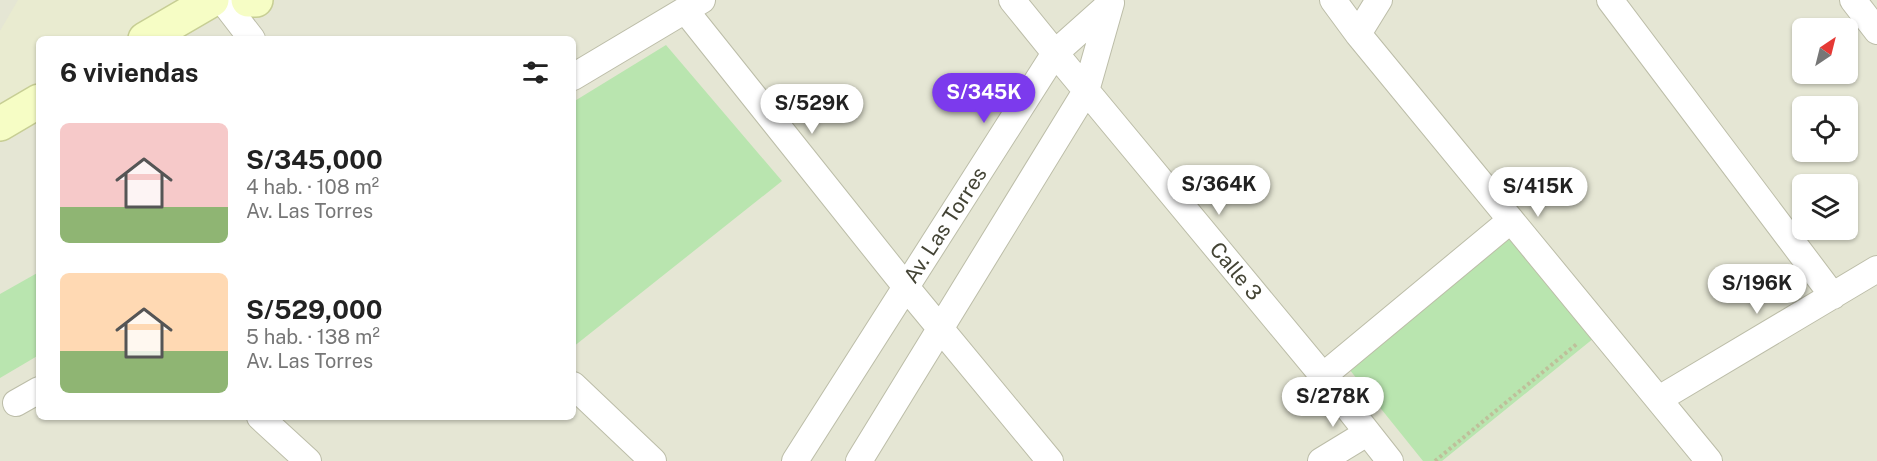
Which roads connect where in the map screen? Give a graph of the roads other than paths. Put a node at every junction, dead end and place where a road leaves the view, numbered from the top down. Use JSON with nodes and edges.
{"nodes":[{"id":1,"x":212,"y":0,"type":"edge"},
{"id":2,"x":222,"y":0,"type":"edge"},
{"id":3,"x":248,"y":0,"type":"edge"},
{"id":4,"x":256,"y":0,"type":"edge"},
{"id":5,"x":1012,"y":0,"type":"edge"},
{"id":6,"x":1333,"y":0,"type":"edge"},
{"id":7,"x":1379,"y":0,"type":"edge"},
{"id":8,"x":1610,"y":0,"type":"edge"},
{"id":9,"x":1854,"y":0,"type":"edge"},
{"id":10,"x":1112,"y":1,"type":"edge"},
{"id":11,"x":694,"y":5,"type":"edge"},
{"id":12,"x":1877,"y":31,"type":"edge"},
{"id":13,"x":1358,"y":34,"type":"junction"},
{"id":14,"x":150,"y":36,"type":"edge"},
{"id":15,"x":250,"y":36,"type":"edge"},
{"id":16,"x":1055,"y":53,"type":"junction"},
{"id":17,"x":576,"y":75,"type":"edge"},
{"id":18,"x":1086,"y":91,"type":"junction"},
{"id":19,"x":36,"y":103,"type":"edge"},
{"id":20,"x":0,"y":124,"type":"edge"},
{"id":21,"x":1511,"y":220,"type":"junction"},
{"id":22,"x":1877,"y":269,"type":"edge"},
{"id":23,"x":906,"y":287,"type":"junction"},
{"id":24,"x":1833,"y":296,"type":"junction"},
{"id":25,"x":941,"y":329,"type":"junction"},
{"id":26,"x":1323,"y":376,"type":"junction"},
{"id":27,"x":576,"y":388,"type":"edge"},
{"id":28,"x":36,"y":392,"type":"edge"},
{"id":29,"x":1659,"y":399,"type":"junction"},
{"id":30,"x":16,"y":404,"type":"dead end"},
{"id":31,"x":263,"y":420,"type":"edge"},
{"id":32,"x":1367,"y":433,"type":"junction"},
{"id":33,"x":308,"y":461,"type":"edge"},
{"id":34,"x":653,"y":461,"type":"edge"},
{"id":35,"x":795,"y":461,"type":"edge"},
{"id":36,"x":859,"y":461,"type":"edge"},
{"id":37,"x":1050,"y":461,"type":"edge"},
{"id":38,"x":1321,"y":461,"type":"edge"},
{"id":39,"x":1390,"y":461,"type":"edge"},
{"id":40,"x":1709,"y":461,"type":"edge"}],
"edges":[{"from":1,"to":14,"type":"street"},
{"from":2,"to":15,"type":"street"},
{"from":3,"to":4,"type":"street"},
{"from":5,"to":16,"type":"street","name":"Calle 3"},
{"from":6,"to":13,"type":"street"},
{"from":7,"to":13,"type":"street"},
{"from":8,"to":24,"type":"street"},
{"from":9,"to":12,"type":"street"},
{"from":10,"to":16,"type":"street","name":"Av. Las Torres"},
{"from":10,"to":18,"type":"street","name":"Av. Las Torres"},
{"from":11,"to":17,"type":"street"},
{"from":11,"to":23,"type":"street"},
{"from":13,"to":21,"type":"street"},
{"from":16,"to":18,"type":"street","name":"Calle 3"},
{"from":16,"to":23,"type":"street","name":"Av. Las Torres"},
{"from":18,"to":25,"type":"street","name":"Av. Las Torres"},
{"from":18,"to":26,"type":"street","name":"Calle 3"},
{"from":19,"to":20,"type":"street"},
{"from":21,"to":26,"type":"street"},
{"from":21,"to":29,"type":"street"},
{"from":22,"to":24,"type":"street"},
{"from":23,"to":25,"type":"street"},
{"from":23,"to":35,"type":"street","name":"Av. Las Torres"},
{"from":24,"to":29,"type":"street"},
{"from":25,"to":36,"type":"street","name":"Av. Las Torres"},
{"from":25,"to":37,"type":"street"},
{"from":26,"to":32,"type":"street","name":"Calle 3"},
{"from":27,"to":34,"type":"street"},
{"from":28,"to":30,"type":"street"},
{"from":29,"to":40,"type":"street"},
{"from":31,"to":33,"type":"street"},
{"from":32,"to":38,"type":"street"},
{"from":32,"to":39,"type":"street","name":"Calle 3"}]}
